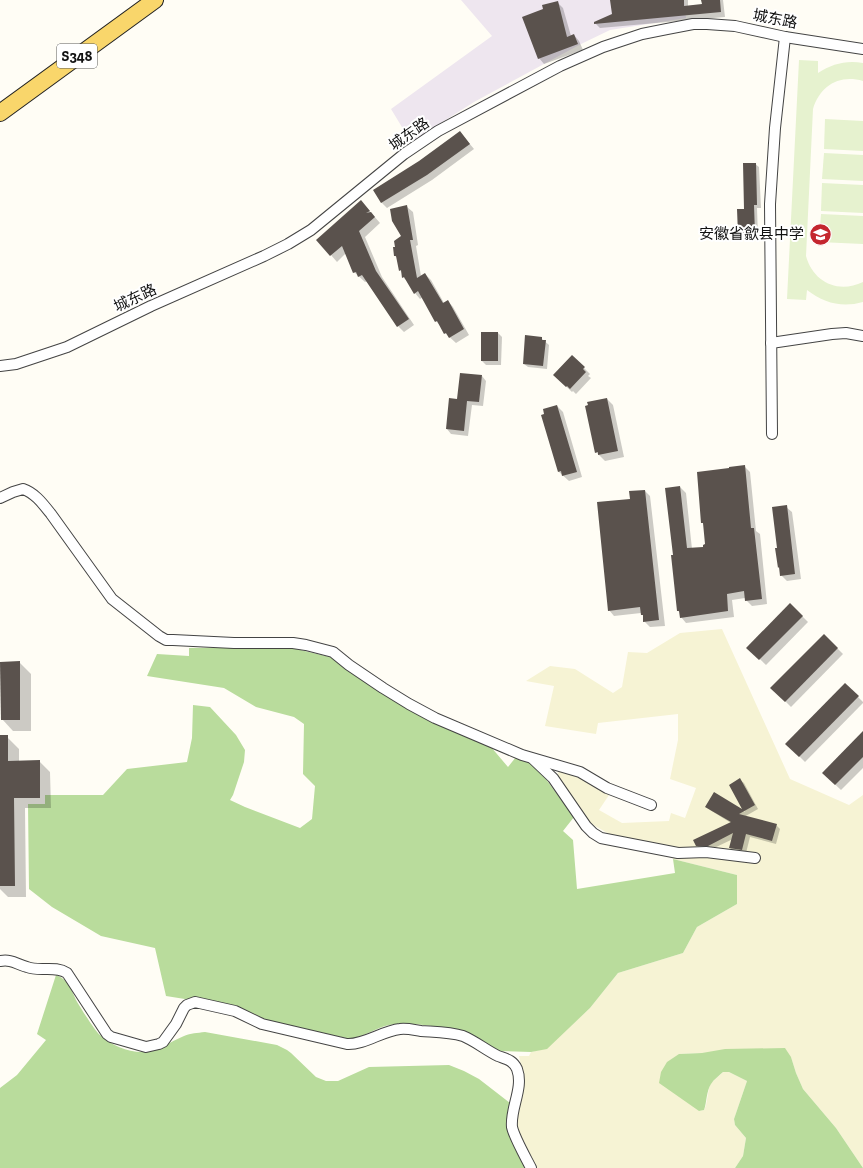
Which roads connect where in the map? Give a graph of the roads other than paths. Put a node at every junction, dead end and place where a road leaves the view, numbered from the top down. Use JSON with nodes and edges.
{"nodes":[{"id":1,"x":155,"y":0,"type":"edge"},
{"id":2,"x":785,"y":37,"type":"junction"},
{"id":3,"x":863,"y":49,"type":"edge"},
{"id":4,"x":0,"y":113,"type":"edge"},
{"id":5,"x":863,"y":336,"type":"edge"},
{"id":6,"x":771,"y":343,"type":"junction"},
{"id":7,"x":0,"y":366,"type":"edge"},
{"id":8,"x":772,"y":434,"type":"dead end"},
{"id":9,"x":0,"y":498,"type":"edge"},
{"id":10,"x":532,"y":758,"type":"junction"},
{"id":11,"x":650,"y":804,"type":"dead end"},
{"id":12,"x":755,"y":858,"type":"dead end"},
{"id":13,"x":0,"y":961,"type":"edge"},
{"id":14,"x":531,"y":1168,"type":"edge"}],
"edges":[{"from":1,"to":4,"type":"main road","number":"S348"},
{"from":2,"to":3,"type":"street","name":"城东路"},
{"from":2,"to":6,"type":"street"},
{"from":2,"to":7,"type":"street","name":"城东路"},
{"from":5,"to":6,"type":"street"},
{"from":6,"to":8,"type":"street"},
{"from":9,"to":10,"type":"street"},
{"from":10,"to":11,"type":"street"},
{"from":10,"to":12,"type":"street"},
{"from":13,"to":14,"type":"street"}]}
